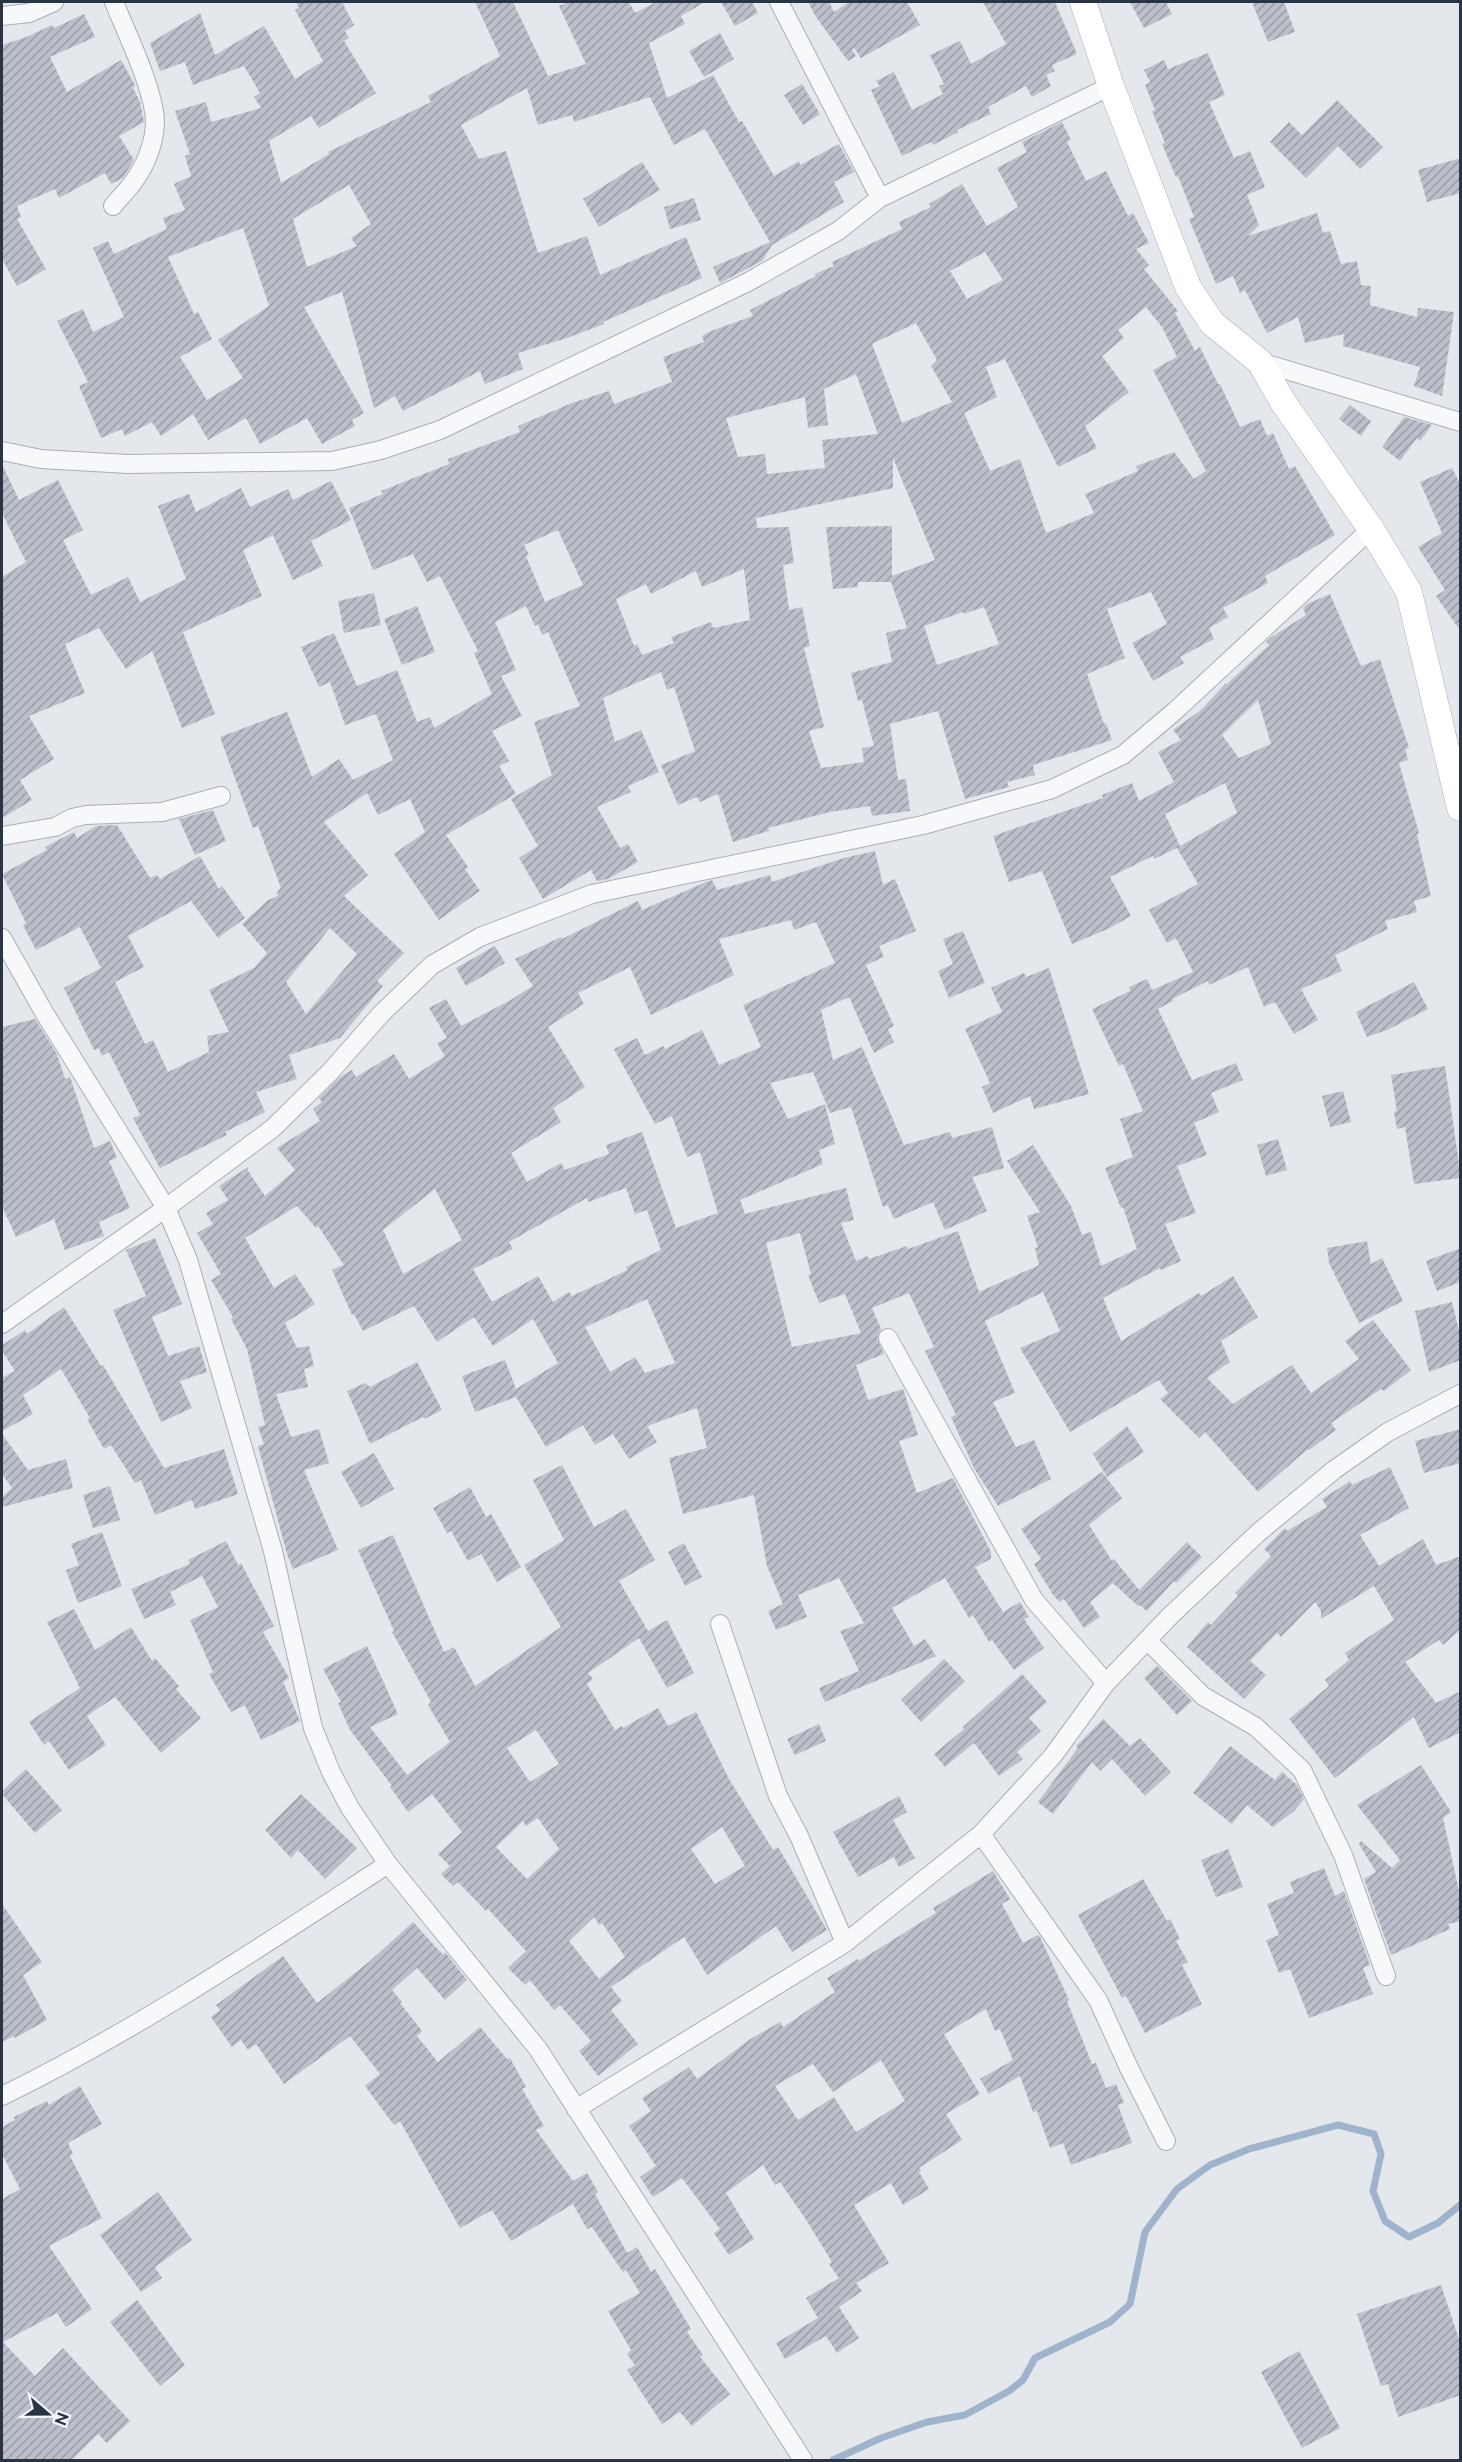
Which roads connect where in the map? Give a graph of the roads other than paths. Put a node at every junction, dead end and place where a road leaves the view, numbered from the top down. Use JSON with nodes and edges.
{"nodes":[{"id":1,"x":54,"y":2,"type":"edge"},
{"id":2,"x":114,"y":2,"type":"edge"},
{"id":3,"x":779,"y":2,"type":"edge"},
{"id":4,"x":1083,"y":2,"type":"edge"},
{"id":5,"x":2,"y":16,"type":"edge"},
{"id":6,"x":1112,"y":86,"type":"junction"},
{"id":7,"x":880,"y":198,"type":"junction"},
{"id":8,"x":113,"y":206,"type":"dead end"},
{"id":9,"x":1260,"y":362,"type":"junction"},
{"id":10,"x":1461,"y":422,"type":"edge"},
{"id":11,"x":2,"y":451,"type":"edge"},
{"id":12,"x":1371,"y":529,"type":"junction"},
{"id":13,"x":220,"y":796,"type":"dead end"},
{"id":14,"x":1461,"y":807,"type":"edge"},
{"id":15,"x":2,"y":836,"type":"edge"},
{"id":16,"x":2,"y":938,"type":"edge"},
{"id":17,"x":166,"y":1208,"type":"junction"},
{"id":18,"x":2,"y":1324,"type":"edge"},
{"id":19,"x":888,"y":1338,"type":"dead end"},
{"id":20,"x":1461,"y":1394,"type":"edge"},
{"id":21,"x":720,"y":1624,"type":"dead end"},
{"id":22,"x":1148,"y":1641,"type":"junction"},
{"id":23,"x":1106,"y":1683,"type":"junction"},
{"id":24,"x":981,"y":1834,"type":"junction"},
{"id":25,"x":388,"y":1864,"type":"junction"},
{"id":26,"x":845,"y":1943,"type":"junction"},
{"id":27,"x":1386,"y":1976,"type":"dead end"},
{"id":28,"x":2,"y":2096,"type":"edge"},
{"id":29,"x":576,"y":2109,"type":"junction"},
{"id":30,"x":1166,"y":2141,"type":"dead end"},
{"id":31,"x":798,"y":2453,"type":"edge"}],
"edges":[{"from":1,"to":5,"type":"street"},
{"from":2,"to":8,"type":"street"},
{"from":3,"to":7,"type":"street"},
{"from":4,"to":6,"type":"main road"},
{"from":6,"to":7,"type":"street"},
{"from":6,"to":9,"type":"main road"},
{"from":7,"to":11,"type":"street"},
{"from":9,"to":10,"type":"street"},
{"from":9,"to":12,"type":"main road"},
{"from":12,"to":14,"type":"main road"},
{"from":12,"to":17,"type":"street"},
{"from":13,"to":15,"type":"street"},
{"from":16,"to":17,"type":"street"},
{"from":17,"to":18,"type":"street"},
{"from":17,"to":25,"type":"street"},
{"from":19,"to":23,"type":"street"},
{"from":20,"to":22,"type":"street"},
{"from":21,"to":26,"type":"street"},
{"from":22,"to":23,"type":"street"},
{"from":22,"to":27,"type":"street"},
{"from":23,"to":24,"type":"street"},
{"from":24,"to":26,"type":"street"},
{"from":24,"to":30,"type":"street"},
{"from":25,"to":28,"type":"street"},
{"from":25,"to":29,"type":"street"},
{"from":26,"to":29,"type":"street"},
{"from":29,"to":31,"type":"street"}]}
